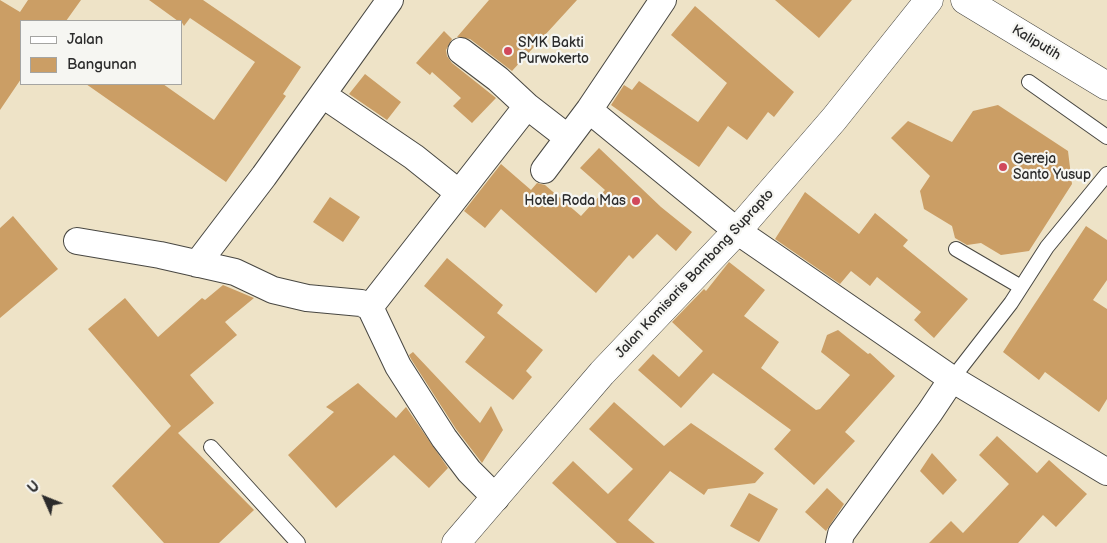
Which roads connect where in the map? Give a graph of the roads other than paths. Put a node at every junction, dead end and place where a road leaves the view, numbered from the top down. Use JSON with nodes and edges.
{"nodes":[{"id":1,"x":390,"y":0,"type":"edge"},
{"id":2,"x":662,"y":0,"type":"edge"},
{"id":3,"x":929,"y":0,"type":"edge"},
{"id":4,"x":965,"y":0,"type":"edge"},
{"id":5,"x":461,"y":51,"type":"dead end"},
{"id":6,"x":1029,"y":82,"type":"dead end"},
{"id":7,"x":1107,"y":86,"type":"edge"},
{"id":8,"x":323,"y":95,"type":"junction"},
{"id":9,"x":527,"y":106,"type":"junction"},
{"id":10,"x":589,"y":110,"type":"junction"},
{"id":11,"x":567,"y":137,"type":"junction"},
{"id":12,"x":1107,"y":137,"type":"edge"},
{"id":13,"x":544,"y":170,"type":"dead end"},
{"id":14,"x":1107,"y":174,"type":"edge"},
{"id":15,"x":458,"y":193,"type":"junction"},
{"id":16,"x":738,"y":231,"type":"junction"},
{"id":17,"x":77,"y":241,"type":"dead end"},
{"id":18,"x":956,"y":249,"type":"dead end"},
{"id":19,"x":197,"y":264,"type":"junction"},
{"id":20,"x":1021,"y":287,"type":"junction"},
{"id":21,"x":370,"y":307,"type":"junction"},
{"id":22,"x":952,"y":379,"type":"junction"},
{"id":23,"x":211,"y":447,"type":"dead end"},
{"id":24,"x":1107,"y":472,"type":"edge"},
{"id":25,"x":496,"y":498,"type":"junction"},
{"id":26,"x":298,"y":543,"type":"edge"},
{"id":27,"x":456,"y":543,"type":"edge"},
{"id":28,"x":839,"y":543,"type":"edge"}],
"edges":[{"from":1,"to":8,"type":"street"},
{"from":2,"to":10,"type":"street"},
{"from":3,"to":16,"type":"main road","name":"Jalan Komisaris Bambang Suprapto"},
{"from":4,"to":7,"type":"main road","name":"Kaliputih"},
{"from":5,"to":9,"type":"street"},
{"from":6,"to":12,"type":"lane"},
{"from":8,"to":15,"type":"street"},
{"from":8,"to":19,"type":"street"},
{"from":9,"to":11,"type":"street"},
{"from":9,"to":15,"type":"street"},
{"from":10,"to":11,"type":"street"},
{"from":10,"to":16,"type":"street"},
{"from":11,"to":13,"type":"street"},
{"from":14,"to":20,"type":"lane"},
{"from":15,"to":21,"type":"street"},
{"from":16,"to":22,"type":"street"},
{"from":16,"to":25,"type":"main road","name":"Jalan Komisaris Bambang Suprapto"},
{"from":17,"to":19,"type":"street"},
{"from":18,"to":20,"type":"lane"},
{"from":19,"to":21,"type":"street"},
{"from":20,"to":22,"type":"lane"},
{"from":21,"to":25,"type":"street"},
{"from":22,"to":24,"type":"street"},
{"from":22,"to":28,"type":"street"},
{"from":23,"to":26,"type":"lane"},
{"from":25,"to":27,"type":"main road","name":"Jalan Komisaris Bambang Suprapto"}]}
